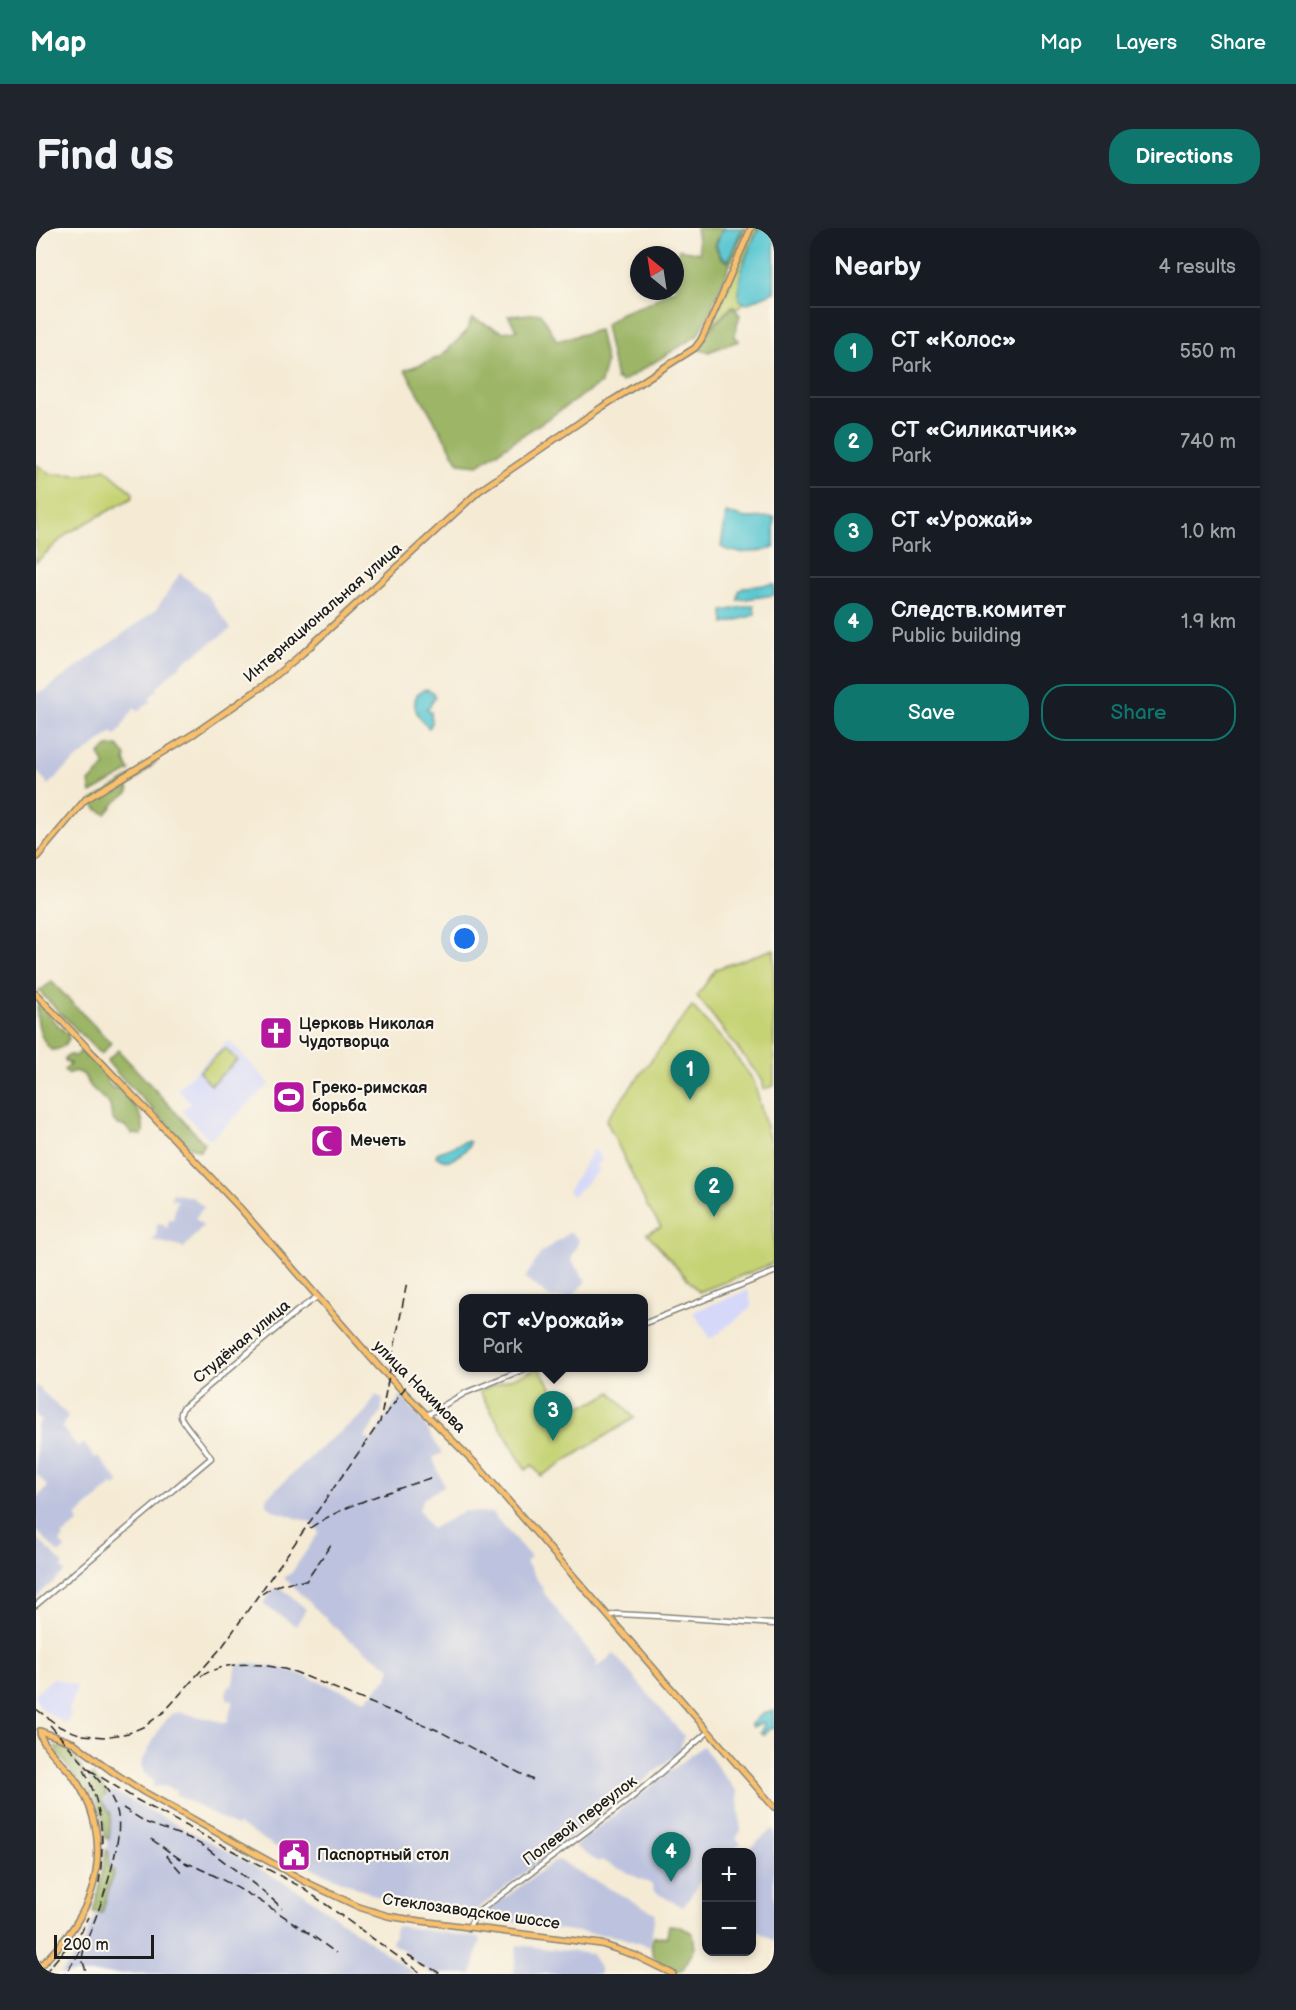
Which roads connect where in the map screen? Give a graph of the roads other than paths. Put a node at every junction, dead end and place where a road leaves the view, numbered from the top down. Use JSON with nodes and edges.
{"nodes":[{"id":1,"x":751,"y":228,"type":"edge"},
{"id":2,"x":36,"y":858,"type":"edge"},
{"id":3,"x":36,"y":994,"type":"edge"},
{"id":4,"x":774,"y":1272,"type":"edge"},
{"id":5,"x":317,"y":1297,"type":"junction"},
{"id":6,"x":648,"y":1321,"type":"edge"},
{"id":7,"x":517,"y":1372,"type":"edge"},
{"id":8,"x":427,"y":1415,"type":"junction"},
{"id":9,"x":36,"y":1605,"type":"edge"},
{"id":10,"x":609,"y":1616,"type":"junction"},
{"id":11,"x":774,"y":1624,"type":"edge"},
{"id":12,"x":38,"y":1730,"type":"edge"},
{"id":13,"x":708,"y":1732,"type":"junction"},
{"id":14,"x":56,"y":1736,"type":"junction"},
{"id":15,"x":49,"y":1748,"type":"junction"},
{"id":16,"x":774,"y":1807,"type":"edge"},
{"id":17,"x":468,"y":1929,"type":"junction"},
{"id":18,"x":36,"y":1970,"type":"edge"},
{"id":19,"x":673,"y":1974,"type":"edge"}],
"edges":[{"from":1,"to":2,"type":"main road","name":"Интернациональная улица"},
{"from":3,"to":5,"type":"main road","name":"улица Нахимова"},
{"from":4,"to":6,"type":"street"},
{"from":5,"to":8,"type":"main road","name":"улица Нахимова"},
{"from":5,"to":9,"type":"street","name":"Студёная улица"},
{"from":7,"to":8,"type":"street"},
{"from":8,"to":10,"type":"main road","name":"улица Нахимова"},
{"from":10,"to":11,"type":"street"},
{"from":10,"to":13,"type":"main road","name":"улица Нахимова"},
{"from":12,"to":14,"type":"main road","name":"Стеклозаводское шоссе"},
{"from":12,"to":15,"type":"main road"},
{"from":13,"to":16,"type":"main road","name":"улица Нахимова"},
{"from":13,"to":17,"type":"street","name":"Полевой переулок"},
{"from":14,"to":15,"type":"main road"},
{"from":14,"to":17,"type":"main road","name":"Стеклозаводское шоссе"},
{"from":15,"to":18,"type":"main road"},
{"from":17,"to":19,"type":"main road","name":"Стеклозаводское шоссе"}]}
